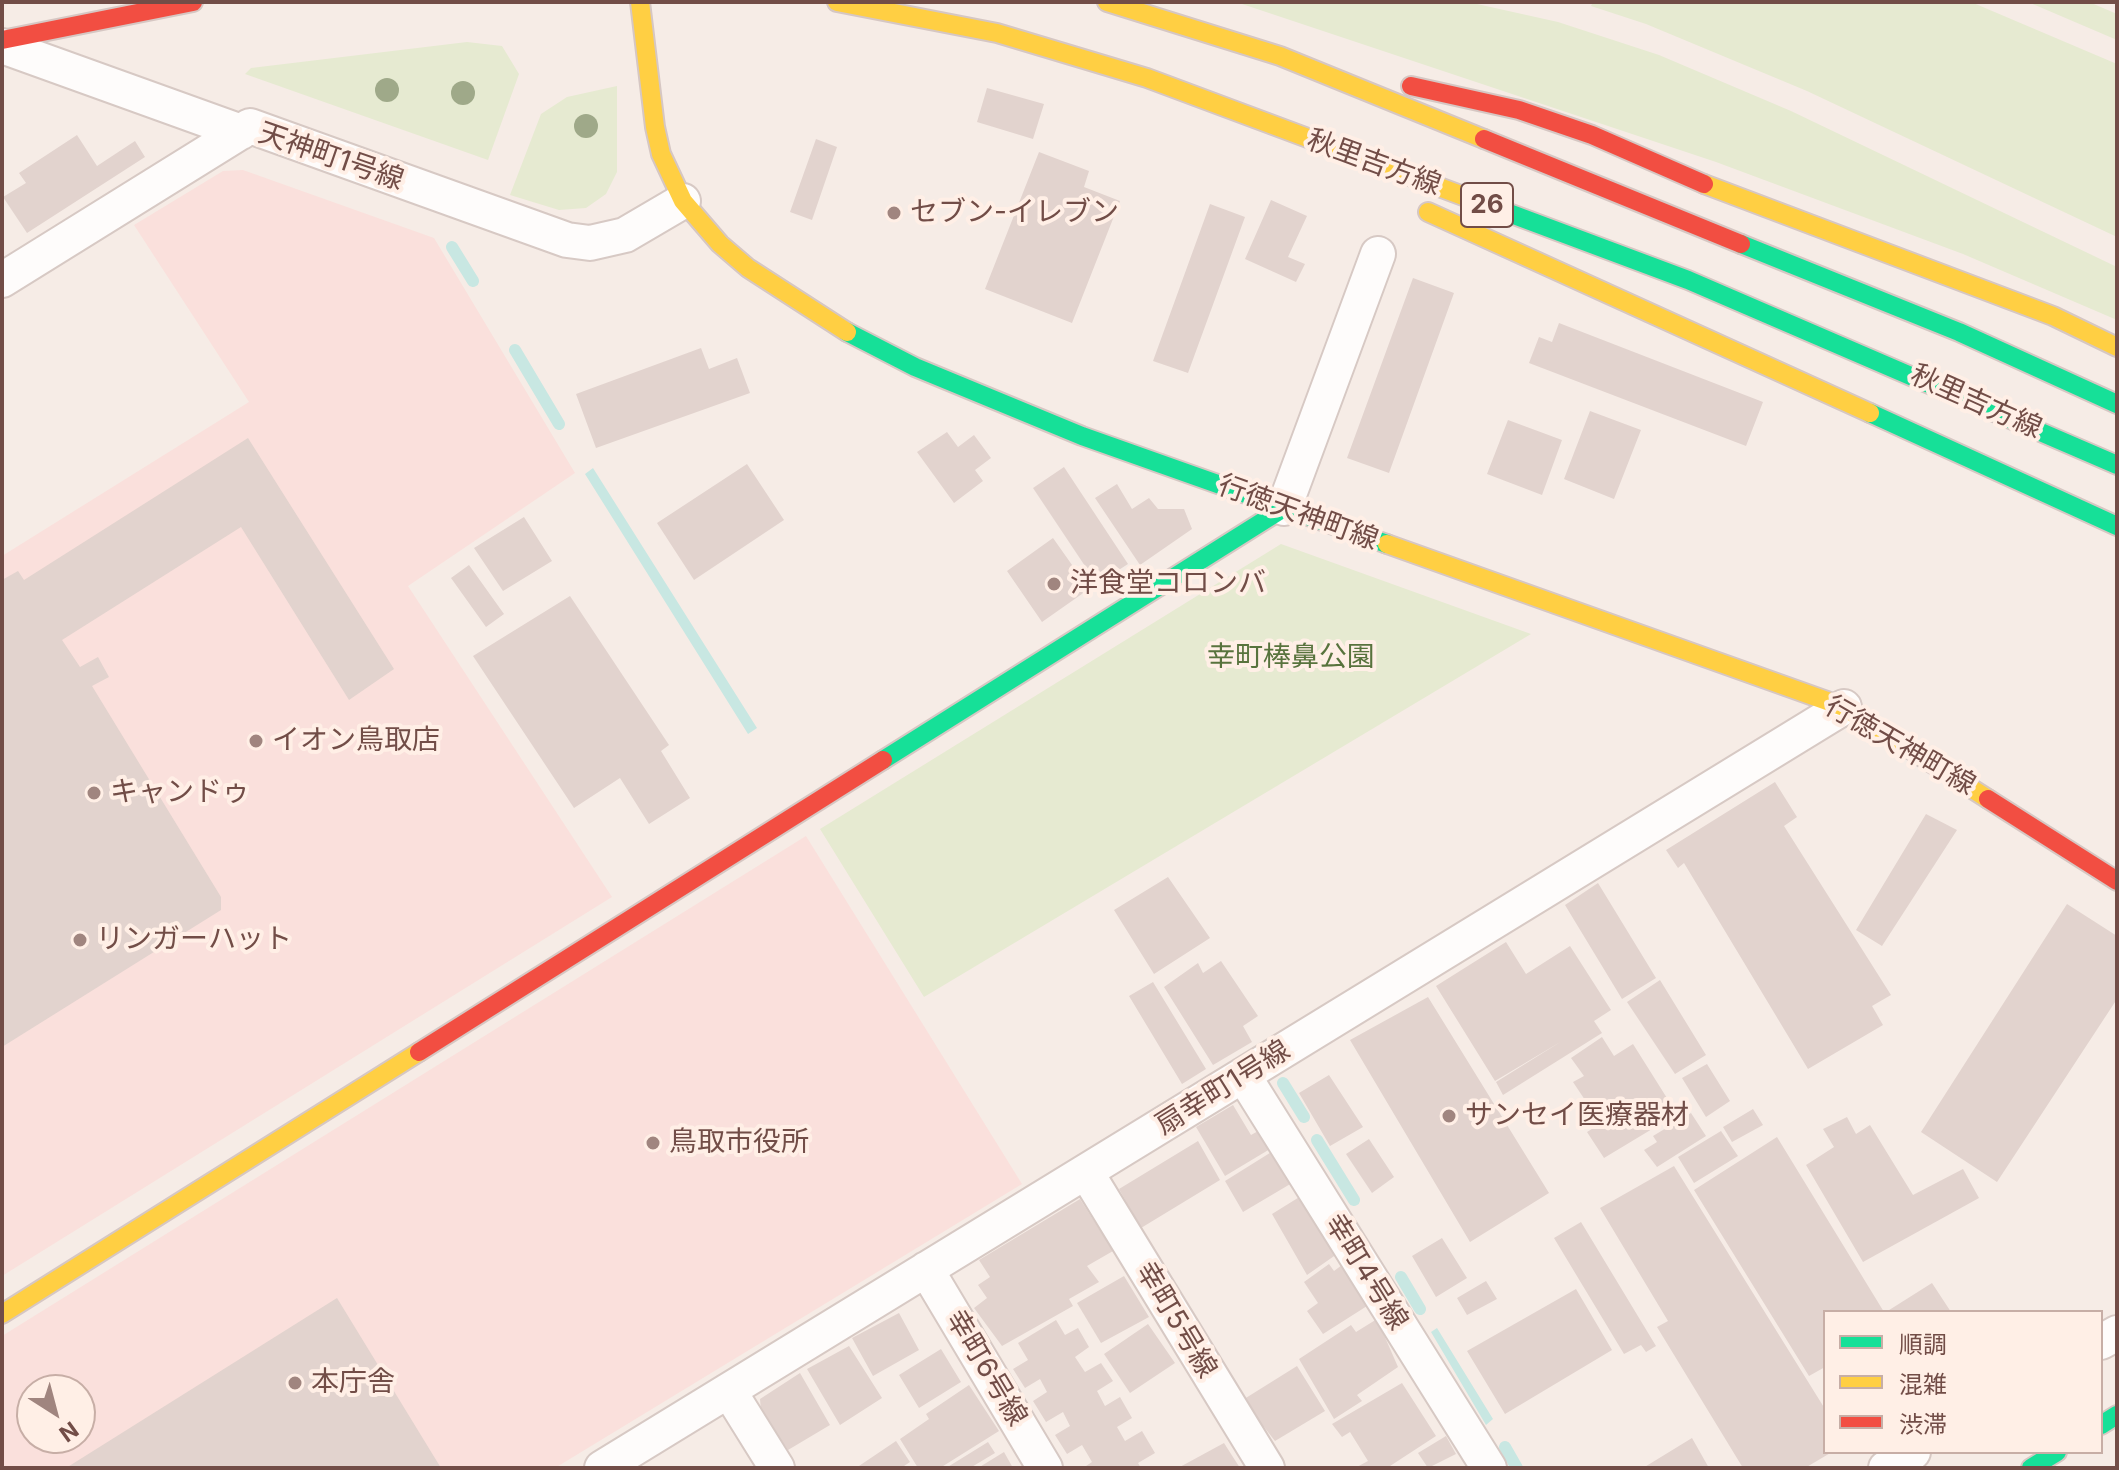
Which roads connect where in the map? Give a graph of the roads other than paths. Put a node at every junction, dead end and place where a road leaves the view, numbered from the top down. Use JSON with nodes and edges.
{"nodes":[{"id":1,"x":193,"y":2,"type":"edge"},
{"id":2,"x":640,"y":2,"type":"edge"},
{"id":3,"x":837,"y":2,"type":"edge"},
{"id":4,"x":1107,"y":2,"type":"edge"},
{"id":5,"x":2,"y":43,"type":"edge"},
{"id":6,"x":1280,"y":56,"type":"junction"},
{"id":7,"x":1147,"y":78,"type":"junction"},
{"id":8,"x":241,"y":132,"type":"junction"},
{"id":9,"x":1332,"y":168,"type":"dead end"},
{"id":10,"x":683,"y":201,"type":"junction"},
{"id":11,"x":1417,"y":207,"type":"dead end"},
{"id":12,"x":1378,"y":254,"type":"dead end"},
{"id":13,"x":2,"y":280,"type":"edge"},
{"id":14,"x":2117,"y":347,"type":"edge"},
{"id":15,"x":2117,"y":404,"type":"edge"},
{"id":16,"x":2117,"y":465,"type":"edge"},
{"id":17,"x":1284,"y":508,"type":"junction"},
{"id":18,"x":2117,"y":526,"type":"edge"},
{"id":19,"x":1844,"y":707,"type":"junction"},
{"id":20,"x":2117,"y":881,"type":"edge"},
{"id":21,"x":1243,"y":1075,"type":"junction"},
{"id":22,"x":1086,"y":1172,"type":"junction"},
{"id":23,"x":926,"y":1269,"type":"junction"},
{"id":24,"x":2,"y":1314,"type":"edge"},
{"id":25,"x":729,"y":1391,"type":"junction"},
{"id":26,"x":1910,"y":1454,"type":"edge"},
{"id":27,"x":2054,"y":1454,"type":"edge"},
{"id":28,"x":602,"y":1468,"type":"edge"},
{"id":29,"x":777,"y":1468,"type":"edge"},
{"id":30,"x":1045,"y":1468,"type":"edge"},
{"id":31,"x":1267,"y":1468,"type":"edge"},
{"id":32,"x":1489,"y":1468,"type":"edge"},
{"id":33,"x":1886,"y":1468,"type":"edge"},
{"id":34,"x":2031,"y":1468,"type":"edge"}],
"edges":[{"from":1,"to":5,"type":"main road"},
{"from":2,"to":10,"type":"main road","name":"行徳天神町線"},
{"from":3,"to":7,"type":"main road","name":"秋里吉方線","number":"26"},
{"from":4,"to":6,"type":"main road","name":"秋里吉方線","number":"26"},
{"from":5,"to":8,"type":"street"},
{"from":6,"to":14,"type":"main road"},
{"from":6,"to":15,"type":"main road","name":"秋里吉方線","number":"26"},
{"from":7,"to":9,"type":"main road"},
{"from":7,"to":16,"type":"main road","name":"秋里吉方線","number":"26"},
{"from":8,"to":10,"type":"street","name":"天神町1号線"},
{"from":8,"to":13,"type":"street","name":"天神町1号線"},
{"from":10,"to":17,"type":"main road","name":"行徳天神町線"},
{"from":11,"to":18,"type":"main road"},
{"from":12,"to":17,"type":"street"},
{"from":17,"to":19,"type":"main road","name":"行徳天神町線"},
{"from":17,"to":24,"type":"main road"},
{"from":19,"to":20,"type":"main road","name":"行徳天神町線"},
{"from":19,"to":21,"type":"street","name":"扇幸町1号線"},
{"from":21,"to":22,"type":"street","name":"扇幸町1号線"},
{"from":21,"to":32,"type":"street","name":"幸町4号線"},
{"from":22,"to":23,"type":"street","name":"扇幸町1号線"},
{"from":22,"to":31,"type":"street","name":"幸町5号線"},
{"from":23,"to":25,"type":"street","name":"扇幸町1号線"},
{"from":23,"to":30,"type":"street","name":"幸町6号線"},
{"from":25,"to":28,"type":"street","name":"扇幸町1号線"},
{"from":25,"to":29,"type":"street"},
{"from":26,"to":33,"type":"street"},
{"from":27,"to":34,"type":"main road"}]}
